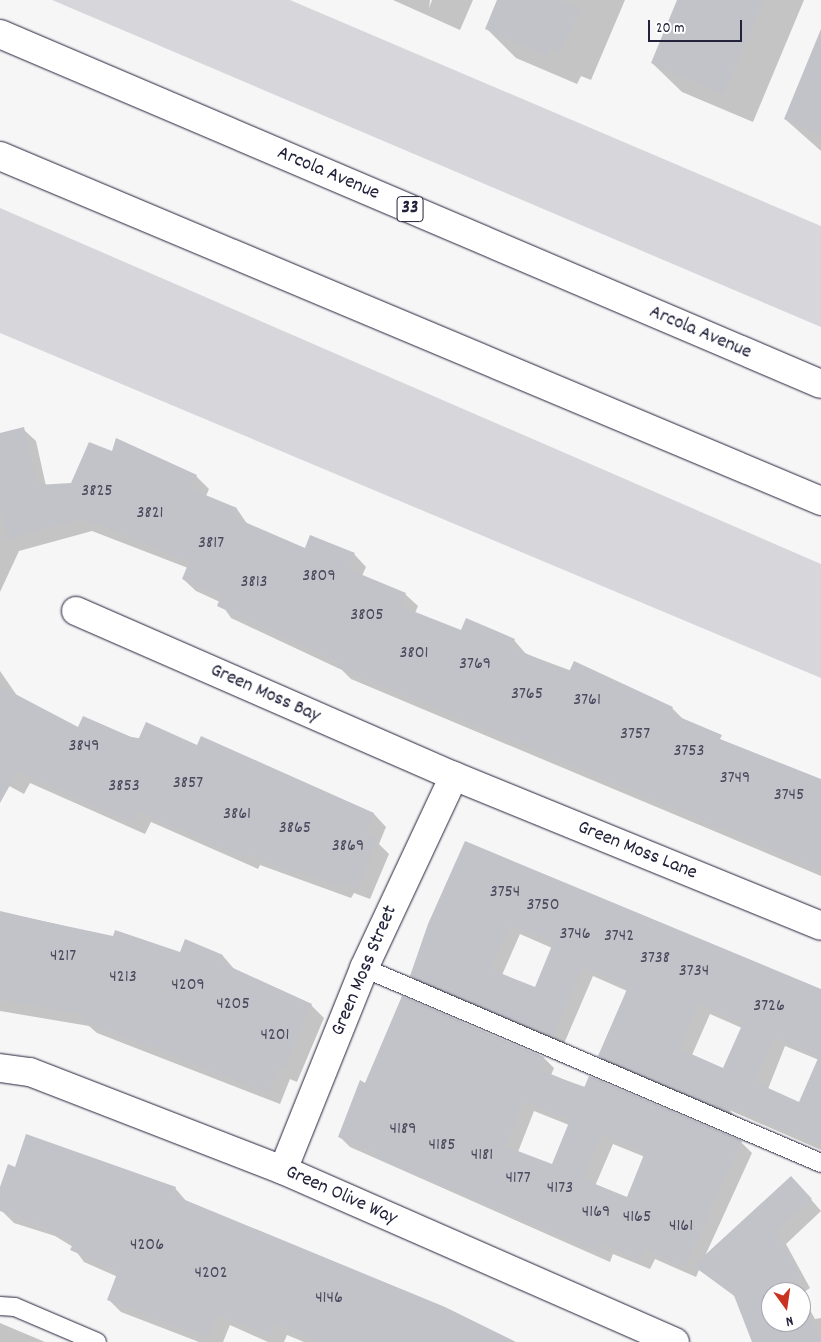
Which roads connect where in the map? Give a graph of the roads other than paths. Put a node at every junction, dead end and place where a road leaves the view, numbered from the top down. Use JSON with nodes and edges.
{"nodes":[{"id":1,"x":0,"y":34,"type":"edge"},
{"id":2,"x":0,"y":156,"type":"edge"},
{"id":3,"x":821,"y":384,"type":"edge"},
{"id":4,"x":821,"y":501,"type":"edge"},
{"id":5,"x":76,"y":611,"type":"dead end"},
{"id":6,"x":454,"y":776,"type":"junction"},
{"id":7,"x":821,"y":926,"type":"edge"},
{"id":8,"x":364,"y":968,"type":"junction"},
{"id":9,"x":0,"y":1068,"type":"edge"},
{"id":10,"x":821,"y":1163,"type":"edge"},
{"id":11,"x":283,"y":1170,"type":"junction"},
{"id":12,"x":0,"y":1306,"type":"edge"},
{"id":13,"x":97,"y":1342,"type":"edge"},
{"id":14,"x":675,"y":1342,"type":"edge"}],
"edges":[{"from":1,"to":3,"type":"street","name":"Arcola Avenue","number":"33"},
{"from":2,"to":4,"type":"street"},
{"from":5,"to":6,"type":"street","name":"Green Moss Bay"},
{"from":6,"to":7,"type":"street","name":"Green Moss Lane"},
{"from":6,"to":8,"type":"street","name":"Green Moss Street"},
{"from":8,"to":10,"type":"lane"},
{"from":8,"to":11,"type":"street","name":"Green Moss Street"},
{"from":9,"to":11,"type":"street","name":"Green Olive Way"},
{"from":11,"to":14,"type":"street","name":"Green Olive Way"},
{"from":12,"to":13,"type":"lane"}]}
